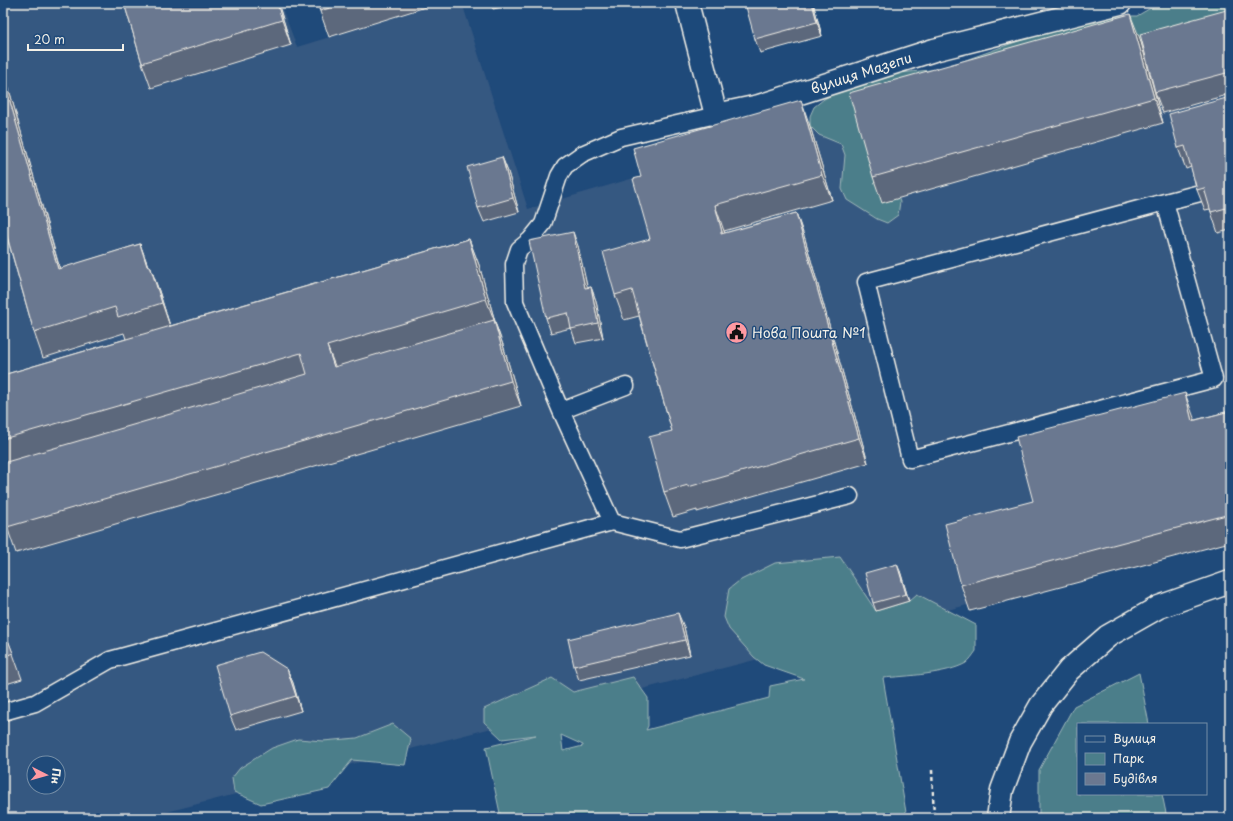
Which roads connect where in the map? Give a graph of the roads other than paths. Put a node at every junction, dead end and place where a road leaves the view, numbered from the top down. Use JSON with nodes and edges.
{"nodes":[{"id":1,"x":687,"y":3,"type":"edge"},
{"id":2,"x":1120,"y":3,"type":"edge"},
{"id":3,"x":716,"y":115,"type":"junction"},
{"id":4,"x":1200,"y":193,"type":"edge"},
{"id":5,"x":1165,"y":202,"type":"junction"},
{"id":6,"x":626,"y":386,"type":"dead end"},
{"id":7,"x":561,"y":411,"type":"junction"},
{"id":8,"x":850,"y":496,"type":"dead end"},
{"id":9,"x":612,"y":522,"type":"junction"},
{"id":10,"x":1230,"y":582,"type":"edge"},
{"id":11,"x":3,"y":712,"type":"edge"},
{"id":12,"x":998,"y":818,"type":"edge"}],
"edges":[{"from":1,"to":3,"type":"street"},
{"from":2,"to":3,"type":"street","name":"вулиця Мазепи"},
{"from":3,"to":7,"type":"lane"},
{"from":4,"to":5,"type":"lane"},
{"from":5,"to":5,"type":"lane"},
{"from":6,"to":7,"type":"lane"},
{"from":7,"to":9,"type":"lane"},
{"from":8,"to":9,"type":"lane"},
{"from":9,"to":11,"type":"lane"},
{"from":10,"to":12,"type":"street"}]}
